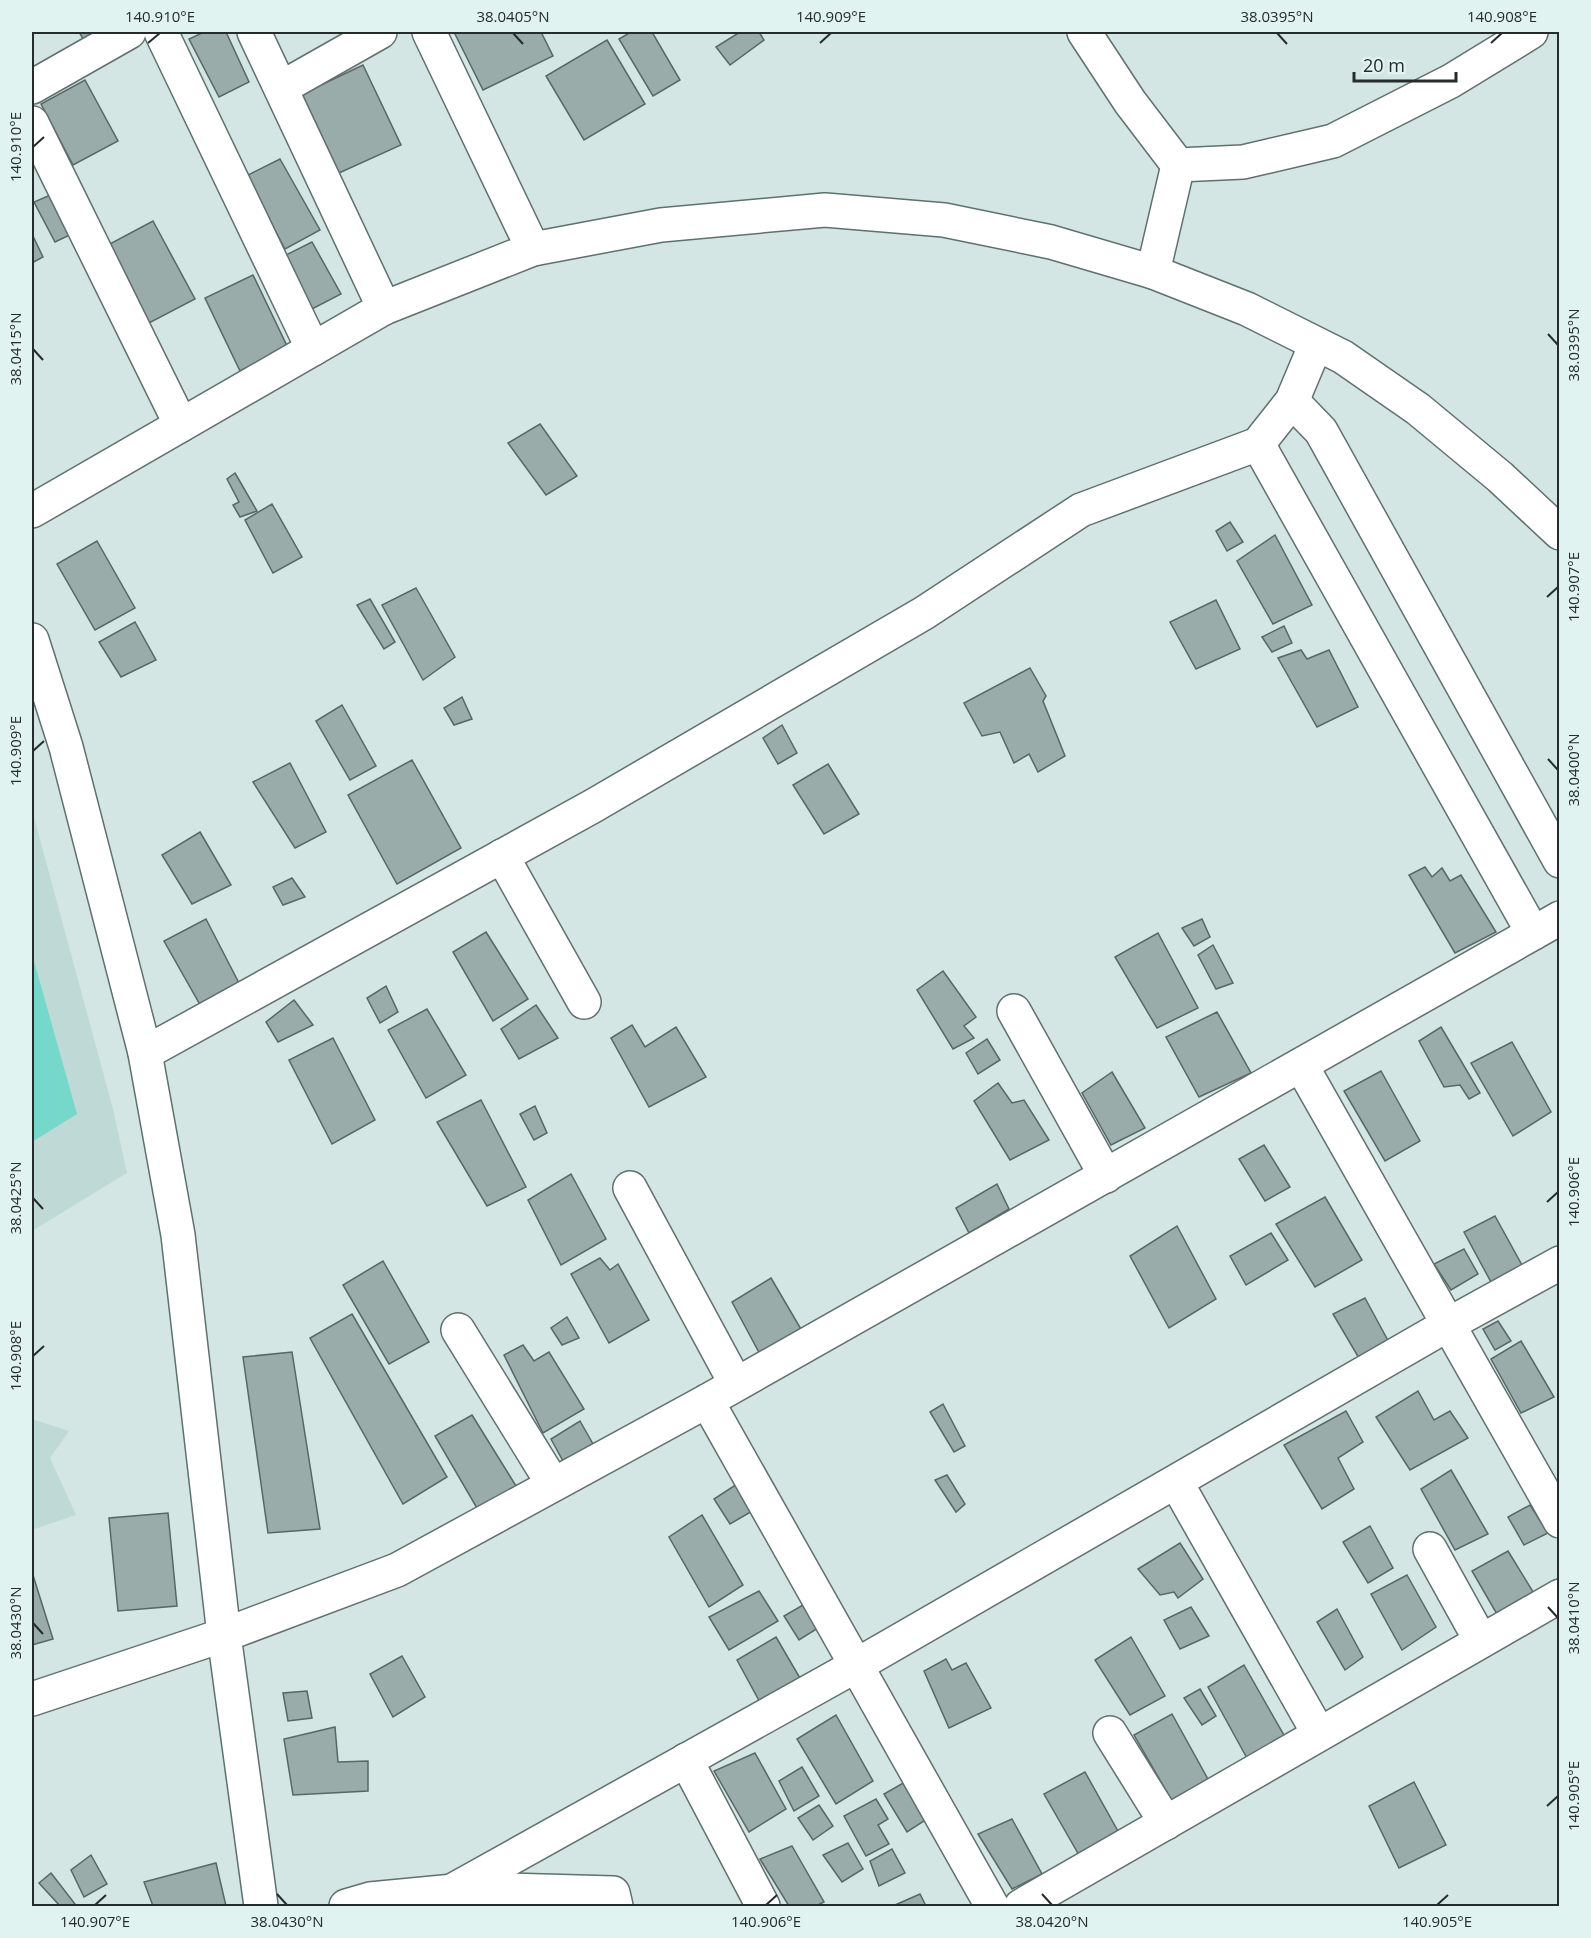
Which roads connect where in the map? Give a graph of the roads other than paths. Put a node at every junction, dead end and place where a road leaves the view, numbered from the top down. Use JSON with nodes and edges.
{"nodes":[{"id":1,"x":129,"y":32,"type":"edge"},
{"id":2,"x":161,"y":32,"type":"edge"},
{"id":3,"x":254,"y":32,"type":"edge"},
{"id":4,"x":380,"y":32,"type":"edge"},
{"id":5,"x":429,"y":32,"type":"edge"},
{"id":6,"x":1084,"y":32,"type":"edge"},
{"id":7,"x":1531,"y":32,"type":"edge"},
{"id":8,"x":32,"y":87,"type":"edge"},
{"id":9,"x":281,"y":88,"type":"junction"},
{"id":10,"x":32,"y":123,"type":"edge"},
{"id":11,"x":1178,"y":165,"type":"junction"},
{"id":12,"x":533,"y":249,"type":"junction"},
{"id":13,"x":1152,"y":272,"type":"junction"},
{"id":14,"x":384,"y":308,"type":"junction"},
{"id":15,"x":1316,"y":344,"type":"junction"},
{"id":16,"x":313,"y":349,"type":"junction"},
{"id":17,"x":1292,"y":401,"type":"junction"},
{"id":18,"x":182,"y":425,"type":"junction"},
{"id":19,"x":1258,"y":444,"type":"junction"},
{"id":20,"x":32,"y":511,"type":"edge"},
{"id":21,"x":1560,"y":533,"type":"edge"},
{"id":22,"x":32,"y":640,"type":"edge"},
{"id":23,"x":502,"y":856,"type":"junction"},
{"id":24,"x":1560,"y":861,"type":"edge"},
{"id":25,"x":1546,"y":925,"type":"edge"},
{"id":26,"x":584,"y":1002,"type":"dead end"},
{"id":27,"x":1014,"y":1011,"type":"dead end"},
{"id":28,"x":145,"y":1053,"type":"junction"},
{"id":29,"x":1301,"y":1065,"type":"junction"},
{"id":30,"x":1106,"y":1176,"type":"junction"},
{"id":31,"x":630,"y":1188,"type":"dead end"},
{"id":32,"x":1560,"y":1263,"type":"edge"},
{"id":33,"x":1449,"y":1324,"type":"junction"},
{"id":34,"x":458,"y":1330,"type":"dead end"},
{"id":35,"x":736,"y":1384,"type":"junction"},
{"id":36,"x":707,"y":1401,"type":"junction"},
{"id":37,"x":1176,"y":1482,"type":"junction"},
{"id":38,"x":553,"y":1484,"type":"junction"},
{"id":39,"x":1560,"y":1521,"type":"edge"},
{"id":40,"x":1430,"y":1549,"type":"dead end"},
{"id":41,"x":1560,"y":1596,"type":"edge"},
{"id":42,"x":224,"y":1635,"type":"junction"},
{"id":43,"x":1481,"y":1641,"type":"junction"},
{"id":44,"x":858,"y":1665,"type":"junction"},
{"id":45,"x":32,"y":1699,"type":"edge"},
{"id":46,"x":1110,"y":1733,"type":"dead end"},
{"id":47,"x":1319,"y":1734,"type":"junction"},
{"id":48,"x":686,"y":1760,"type":"junction"},
{"id":49,"x":1166,"y":1823,"type":"junction"},
{"id":50,"x":450,"y":1892,"type":"junction"},
{"id":51,"x":261,"y":1906,"type":"edge"},
{"id":52,"x":346,"y":1906,"type":"edge"},
{"id":53,"x":616,"y":1906,"type":"edge"},
{"id":54,"x":764,"y":1906,"type":"edge"},
{"id":55,"x":992,"y":1906,"type":"edge"},
{"id":56,"x":1021,"y":1906,"type":"edge"}],
"edges":[{"from":1,"to":8,"type":"street"},
{"from":2,"to":16,"type":"street"},
{"from":3,"to":9,"type":"street"},
{"from":4,"to":9,"type":"street"},
{"from":5,"to":12,"type":"street"},
{"from":6,"to":11,"type":"street"},
{"from":7,"to":11,"type":"street"},
{"from":9,"to":14,"type":"street"},
{"from":10,"to":18,"type":"street"},
{"from":11,"to":13,"type":"street"},
{"from":12,"to":13,"type":"street"},
{"from":12,"to":14,"type":"street"},
{"from":13,"to":15,"type":"street"},
{"from":14,"to":16,"type":"street"},
{"from":15,"to":17,"type":"street"},
{"from":15,"to":21,"type":"street"},
{"from":16,"to":18,"type":"street"},
{"from":17,"to":19,"type":"street"},
{"from":17,"to":24,"type":"street"},
{"from":18,"to":20,"type":"street"},
{"from":19,"to":23,"type":"street"},
{"from":19,"to":25,"type":"street"},
{"from":22,"to":28,"type":"street"},
{"from":23,"to":26,"type":"street"},
{"from":23,"to":28,"type":"street"},
{"from":25,"to":29,"type":"street"},
{"from":27,"to":30,"type":"street"},
{"from":28,"to":42,"type":"street"},
{"from":29,"to":30,"type":"street"},
{"from":29,"to":33,"type":"street"},
{"from":30,"to":35,"type":"street"},
{"from":31,"to":35,"type":"street"},
{"from":32,"to":33,"type":"street"},
{"from":33,"to":37,"type":"street"},
{"from":33,"to":39,"type":"street"},
{"from":34,"to":38,"type":"street"},
{"from":35,"to":36,"type":"street"},
{"from":36,"to":38,"type":"street"},
{"from":36,"to":44,"type":"street"},
{"from":37,"to":44,"type":"street"},
{"from":37,"to":47,"type":"street"},
{"from":38,"to":42,"type":"street"},
{"from":40,"to":43,"type":"street"},
{"from":41,"to":43,"type":"street"},
{"from":42,"to":45,"type":"street"},
{"from":42,"to":51,"type":"street"},
{"from":43,"to":47,"type":"street"},
{"from":44,"to":48,"type":"street"},
{"from":44,"to":55,"type":"street"},
{"from":46,"to":49,"type":"street"},
{"from":47,"to":49,"type":"street"},
{"from":48,"to":50,"type":"street"},
{"from":48,"to":54,"type":"street"},
{"from":49,"to":56,"type":"street"},
{"from":50,"to":52,"type":"street"},
{"from":50,"to":53,"type":"street"}]}
